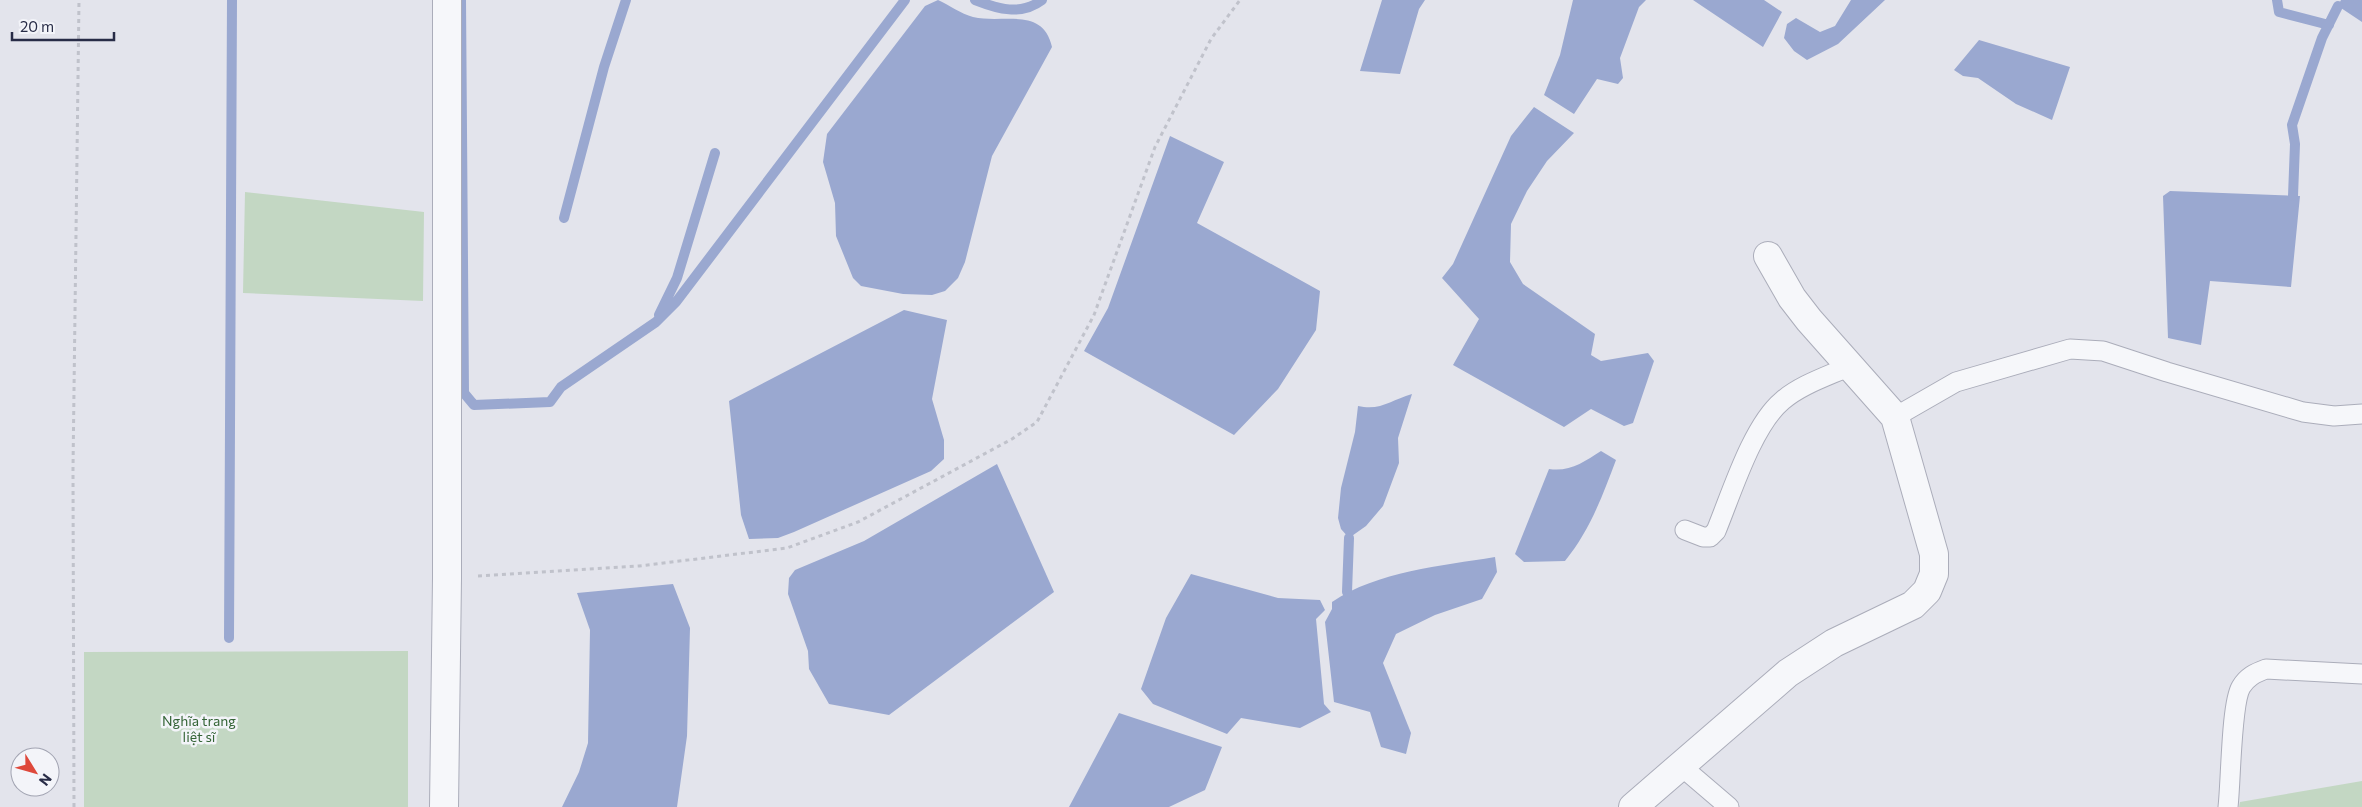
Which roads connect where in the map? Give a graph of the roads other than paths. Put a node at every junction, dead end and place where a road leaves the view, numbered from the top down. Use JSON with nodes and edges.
{"nodes":[{"id":1,"x":447,"y":0,"type":"edge"},
{"id":2,"x":1768,"y":256,"type":"dead end"},
{"id":3,"x":1850,"y":366,"type":"junction"},
{"id":4,"x":2362,"y":414,"type":"edge"},
{"id":5,"x":1895,"y":417,"type":"junction"},
{"id":6,"x":1685,"y":530,"type":"dead end"},
{"id":7,"x":2362,"y":674,"type":"edge"},
{"id":8,"x":1681,"y":766,"type":"junction"},
{"id":9,"x":444,"y":807,"type":"edge"},
{"id":10,"x":1633,"y":807,"type":"edge"},
{"id":11,"x":1729,"y":807,"type":"edge"},
{"id":12,"x":2228,"y":807,"type":"edge"}],
"edges":[{"from":1,"to":9,"type":"street"},
{"from":2,"to":3,"type":"street"},
{"from":3,"to":5,"type":"street"},
{"from":3,"to":6,"type":"lane"},
{"from":4,"to":5,"type":"lane"},
{"from":5,"to":8,"type":"street"},
{"from":7,"to":12,"type":"lane"},
{"from":8,"to":10,"type":"street"},
{"from":8,"to":11,"type":"lane"}]}
